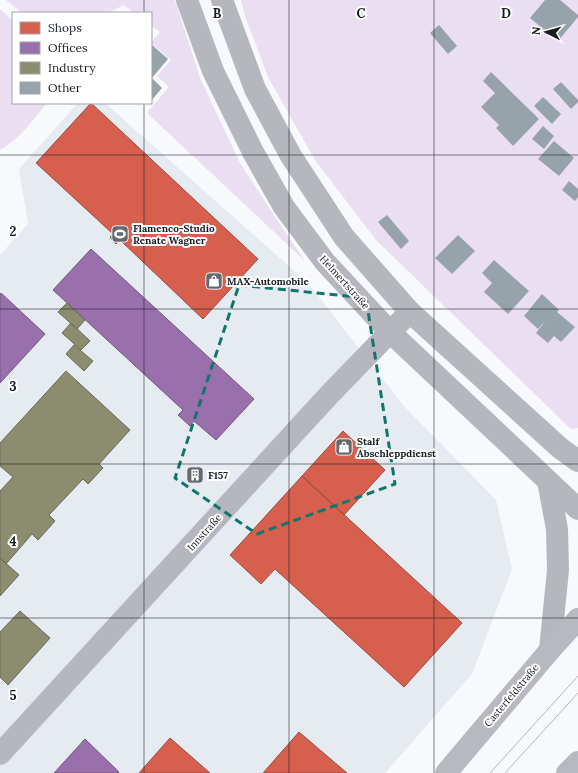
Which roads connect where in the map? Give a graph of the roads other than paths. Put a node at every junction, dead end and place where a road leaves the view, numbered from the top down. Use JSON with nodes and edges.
{"nodes":[{"id":1,"x":187,"y":0,"type":"edge"},
{"id":2,"x":222,"y":0,"type":"edge"},
{"id":3,"x":410,"y":312,"type":"junction"},
{"id":4,"x":390,"y":332,"type":"junction"},
{"id":5,"x":578,"y":461,"type":"edge"},
{"id":6,"x":548,"y":481,"type":"junction"},
{"id":7,"x":578,"y":509,"type":"edge"},
{"id":8,"x":578,"y":618,"type":"edge"},
{"id":9,"x":550,"y":650,"type":"junction"},
{"id":10,"x":0,"y":754,"type":"edge"},
{"id":11,"x":446,"y":773,"type":"edge"}],
"edges":[{"from":1,"to":4,"type":"street","name":"Helmertstraße"},
{"from":2,"to":3,"type":"street"},
{"from":3,"to":4,"type":"street","name":"Innstraße"},
{"from":3,"to":5,"type":"street"},
{"from":4,"to":6,"type":"street","name":"Helmertstraße"},
{"from":4,"to":10,"type":"street","name":"Innstraße"},
{"from":6,"to":7,"type":"street","name":"Helmertstraße"},
{"from":6,"to":9,"type":"street"},
{"from":8,"to":9,"type":"main road","name":"Casterfeldstraße"},
{"from":9,"to":11,"type":"main road","name":"Casterfeldstraße"}]}
